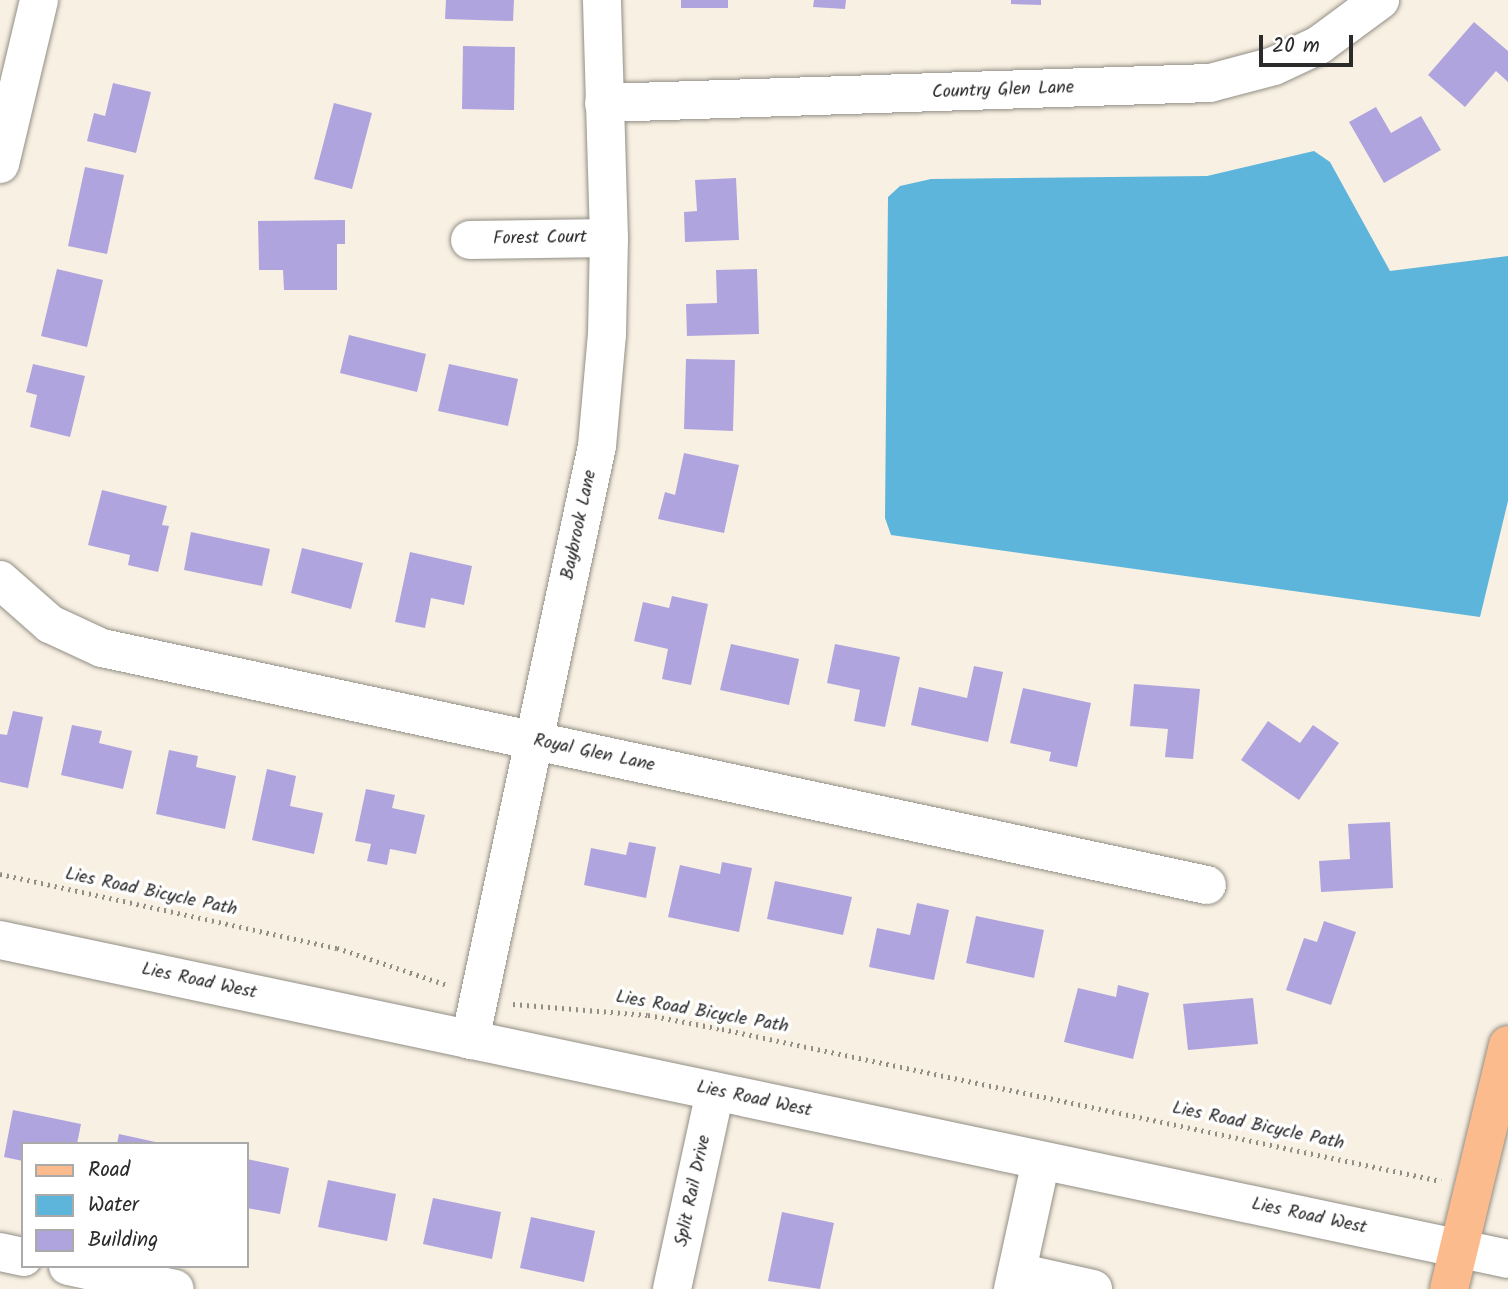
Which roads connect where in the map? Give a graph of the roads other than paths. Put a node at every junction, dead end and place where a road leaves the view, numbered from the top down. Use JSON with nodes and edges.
{"nodes":[{"id":1,"x":39,"y":0,"type":"edge"},
{"id":2,"x":602,"y":0,"type":"edge"},
{"id":3,"x":1380,"y":0,"type":"edge"},
{"id":4,"x":604,"y":103,"type":"junction"},
{"id":5,"x":0,"y":164,"type":"edge"},
{"id":6,"x":609,"y":238,"type":"junction"},
{"id":7,"x":470,"y":240,"type":"dead end"},
{"id":8,"x":0,"y":580,"type":"edge"},
{"id":9,"x":534,"y":742,"type":"junction"},
{"id":10,"x":1208,"y":885,"type":"dead end"},
{"id":11,"x":0,"y":940,"type":"edge"},
{"id":12,"x":470,"y":1040,"type":"junction"},
{"id":13,"x":1508,"y":1045,"type":"edge"},
{"id":14,"x":715,"y":1092,"type":"junction"},
{"id":15,"x":1041,"y":1161,"type":"junction"},
{"id":16,"x":1459,"y":1248,"type":"junction"},
{"id":17,"x":0,"y":1252,"type":"edge"},
{"id":18,"x":21,"y":1257,"type":"edge"},
{"id":19,"x":1508,"y":1259,"type":"edge"},
{"id":20,"x":77,"y":1268,"type":"edge"},
{"id":21,"x":1015,"y":1280,"type":"edge"},
{"id":22,"x":175,"y":1289,"type":"edge"},
{"id":23,"x":672,"y":1289,"type":"edge"},
{"id":24,"x":1093,"y":1289,"type":"edge"},
{"id":25,"x":1449,"y":1289,"type":"edge"}],
"edges":[{"from":1,"to":5,"type":"street"},
{"from":2,"to":4,"type":"street","name":"Baybrook Lane"},
{"from":3,"to":4,"type":"street","name":"Country Glen Lane"},
{"from":4,"to":6,"type":"street","name":"Baybrook Lane"},
{"from":6,"to":7,"type":"street","name":"Forest Court"},
{"from":6,"to":9,"type":"street","name":"Baybrook Lane"},
{"from":8,"to":9,"type":"street","name":"Royal Glen Lane"},
{"from":9,"to":10,"type":"street","name":"Royal Glen Lane"},
{"from":9,"to":12,"type":"street","name":"Baybrook Lane"},
{"from":11,"to":12,"type":"street","name":"Lies Road West"},
{"from":12,"to":14,"type":"street","name":"Lies Road West"},
{"from":13,"to":16,"type":"main road"},
{"from":14,"to":15,"type":"street","name":"Lies Road West"},
{"from":14,"to":23,"type":"street","name":"Split Rail Drive"},
{"from":15,"to":16,"type":"street","name":"Lies Road West"},
{"from":15,"to":21,"type":"street"},
{"from":16,"to":19,"type":"street","name":"Lies Road West"},
{"from":16,"to":25,"type":"main road"},
{"from":17,"to":18,"type":"street"},
{"from":20,"to":22,"type":"street"},
{"from":21,"to":24,"type":"street"}]}
